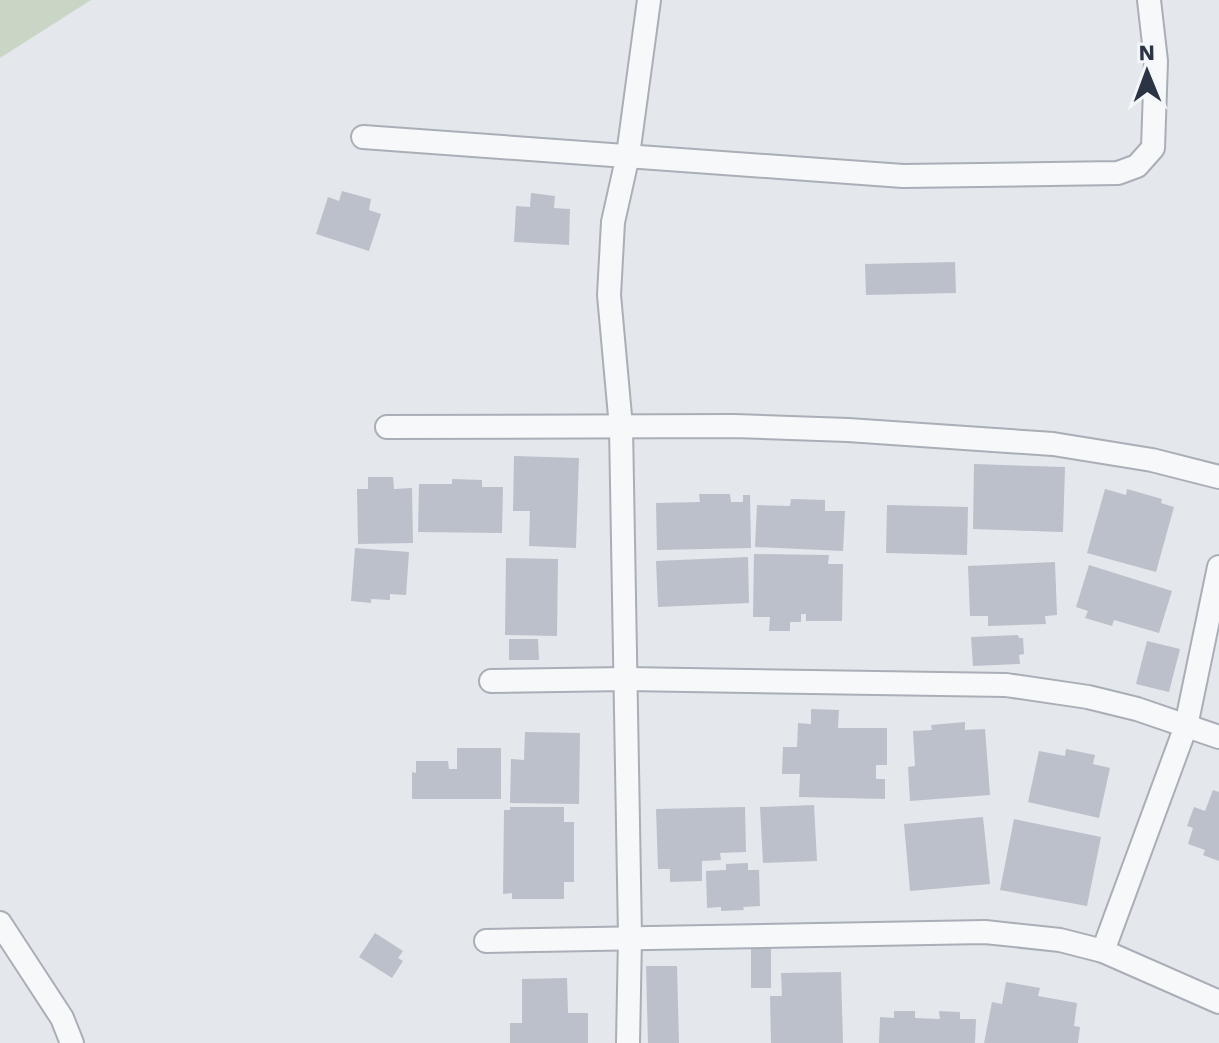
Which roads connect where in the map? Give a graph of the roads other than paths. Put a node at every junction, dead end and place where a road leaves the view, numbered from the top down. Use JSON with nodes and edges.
{"nodes":[{"id":1,"x":649,"y":0,"type":"edge"},
{"id":2,"x":1149,"y":0,"type":"edge"},
{"id":3,"x":363,"y":137,"type":"dead end"},
{"id":4,"x":628,"y":155,"type":"junction"},
{"id":5,"x":387,"y":427,"type":"dead end"},
{"id":6,"x":621,"y":427,"type":"junction"},
{"id":7,"x":1219,"y":477,"type":"edge"},
{"id":8,"x":1219,"y":567,"type":"edge"},
{"id":9,"x":626,"y":679,"type":"junction"},
{"id":10,"x":491,"y":681,"type":"dead end"},
{"id":11,"x":1186,"y":726,"type":"junction"},
{"id":12,"x":1219,"y":737,"type":"edge"},
{"id":13,"x":0,"y":923,"type":"edge"},
{"id":14,"x":630,"y":937,"type":"junction"},
{"id":15,"x":486,"y":941,"type":"dead end"},
{"id":16,"x":1103,"y":951,"type":"junction"},
{"id":17,"x":1219,"y":1002,"type":"edge"},
{"id":18,"x":72,"y":1043,"type":"edge"},
{"id":19,"x":628,"y":1043,"type":"edge"}],
"edges":[{"from":1,"to":4,"type":"street"},
{"from":2,"to":4,"type":"street"},
{"from":3,"to":4,"type":"street"},
{"from":4,"to":6,"type":"street"},
{"from":5,"to":6,"type":"street"},
{"from":6,"to":7,"type":"street"},
{"from":6,"to":9,"type":"street"},
{"from":8,"to":11,"type":"street"},
{"from":9,"to":10,"type":"street"},
{"from":9,"to":11,"type":"street"},
{"from":9,"to":14,"type":"street"},
{"from":11,"to":12,"type":"street"},
{"from":11,"to":16,"type":"street"},
{"from":13,"to":18,"type":"street"},
{"from":14,"to":15,"type":"street"},
{"from":14,"to":16,"type":"street"},
{"from":14,"to":19,"type":"street"},
{"from":16,"to":17,"type":"street"}]}
